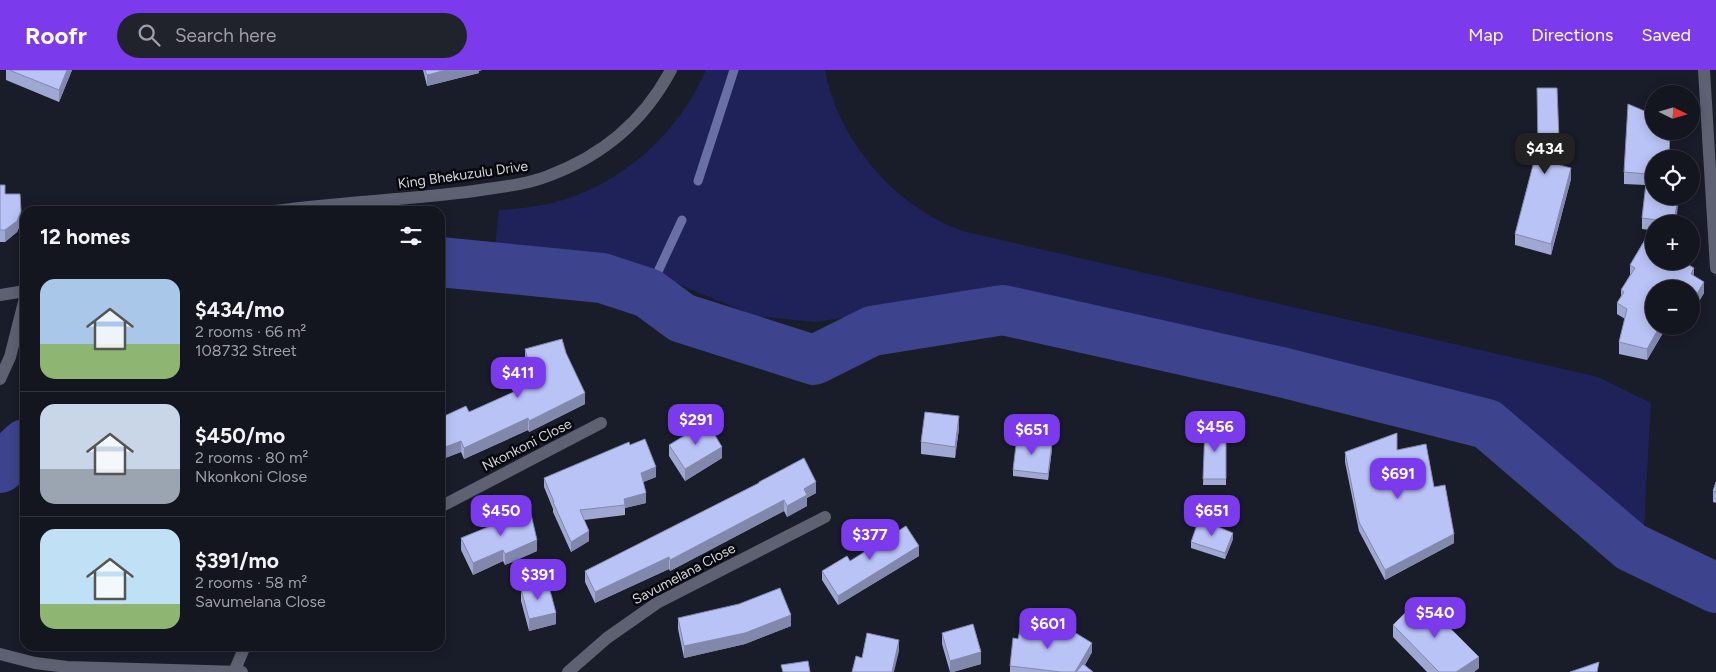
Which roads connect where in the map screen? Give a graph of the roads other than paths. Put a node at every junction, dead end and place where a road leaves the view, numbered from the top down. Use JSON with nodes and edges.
{"nodes":[{"id":1,"x":671,"y":70,"type":"edge"},
{"id":2,"x":1704,"y":70,"type":"edge"},
{"id":3,"x":328,"y":206,"type":"edge"},
{"id":4,"x":1716,"y":268,"type":"edge"},
{"id":5,"x":20,"y":292,"type":"edge"},
{"id":6,"x":0,"y":295,"type":"edge"},
{"id":7,"x":20,"y":318,"type":"edge"},
{"id":8,"x":0,"y":379,"type":"edge"},
{"id":9,"x":601,"y":423,"type":"dead end"},
{"id":10,"x":445,"y":504,"type":"edge"},
{"id":11,"x":825,"y":517,"type":"dead end"},
{"id":12,"x":243,"y":651,"type":"edge"},
{"id":13,"x":0,"y":654,"type":"edge"},
{"id":14,"x":234,"y":672,"type":"edge"},
{"id":15,"x":242,"y":672,"type":"edge"},
{"id":16,"x":568,"y":672,"type":"edge"}],
"edges":[{"from":1,"to":3,"type":"street","name":"King Bhekuzulu Drive"},
{"from":2,"to":4,"type":"street"},
{"from":5,"to":6,"type":"street"},
{"from":7,"to":8,"type":"street"},
{"from":9,"to":10,"type":"street","name":"Nkonkoni Close"},
{"from":11,"to":16,"type":"street","name":"Savumelana Close"},
{"from":12,"to":14,"type":"street"},
{"from":13,"to":14,"type":"street"},
{"from":14,"to":15,"type":"street"}]}
